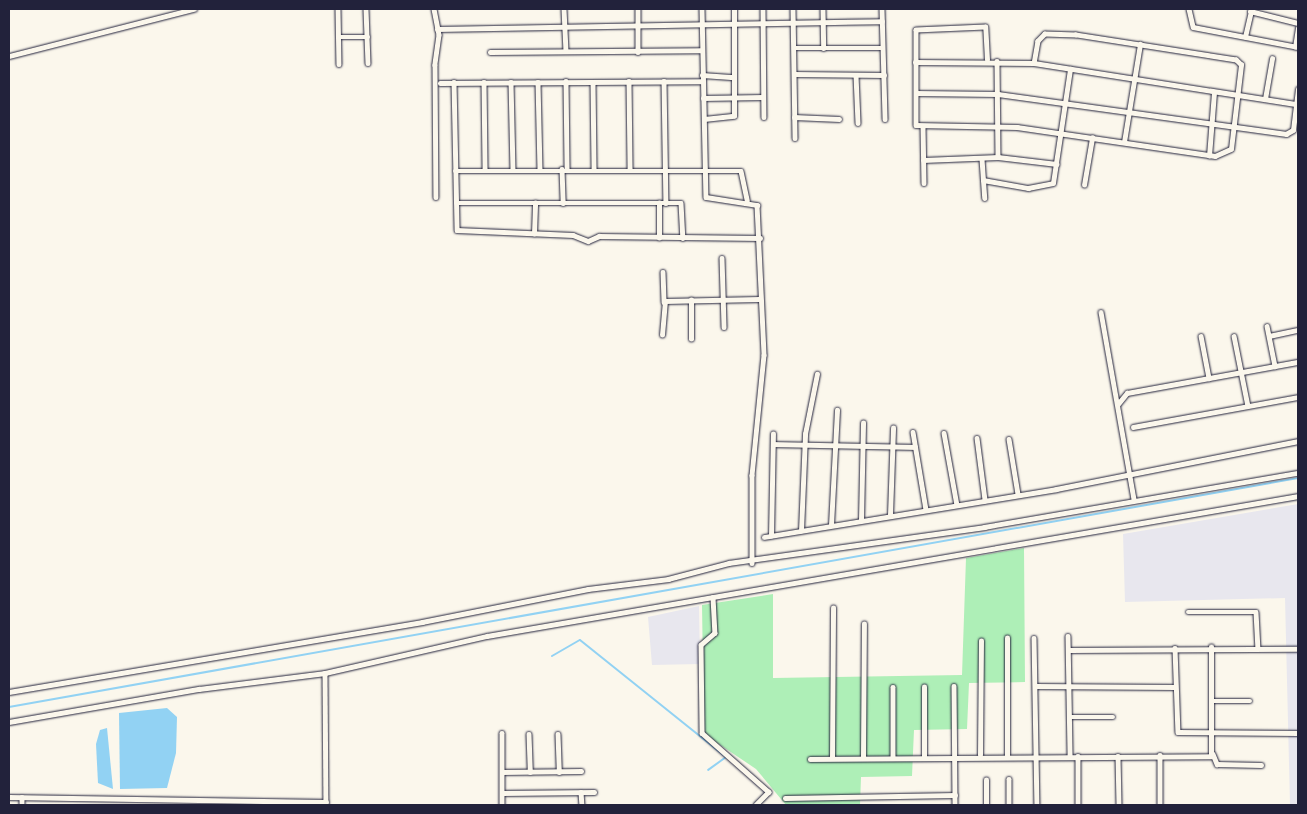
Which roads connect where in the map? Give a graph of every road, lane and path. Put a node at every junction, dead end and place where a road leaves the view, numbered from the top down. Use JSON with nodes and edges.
{"nodes":[{"id":1,"x":165,"y":9,"type":"edge"},
{"id":2,"x":194,"y":9,"type":"edge"},
{"id":3,"x":338,"y":9,"type":"edge"},
{"id":4,"x":366,"y":9,"type":"edge"},
{"id":5,"x":434,"y":9,"type":"edge"},
{"id":6,"x":564,"y":9,"type":"edge"},
{"id":7,"x":638,"y":9,"type":"edge"},
{"id":8,"x":702,"y":9,"type":"edge"},
{"id":9,"x":734,"y":9,"type":"edge"},
{"id":10,"x":763,"y":9,"type":"edge"},
{"id":11,"x":793,"y":9,"type":"edge"},
{"id":12,"x":824,"y":9,"type":"edge"},
{"id":13,"x":882,"y":9,"type":"edge"},
{"id":14,"x":1189,"y":9,"type":"edge"},
{"id":15,"x":1250,"y":10,"type":"edge"},
{"id":16,"x":165,"y":16,"type":"junction"},
{"id":17,"x":882,"y":21,"type":"junction"},
{"id":18,"x":794,"y":22,"type":"junction"},
{"id":19,"x":824,"y":22,"type":"junction"},
{"id":20,"x":763,"y":23,"type":"junction"},
{"id":21,"x":1298,"y":23,"type":"edge"},
{"id":22,"x":734,"y":24,"type":"junction"},
{"id":23,"x":701,"y":25,"type":"junction"},
{"id":24,"x":638,"y":27,"type":"junction"},
{"id":25,"x":565,"y":28,"type":"junction"},
{"id":26,"x":1298,"y":28,"type":"edge"},
{"id":27,"x":436,"y":30,"type":"junction"},
{"id":28,"x":338,"y":37,"type":"junction"},
{"id":29,"x":368,"y":37,"type":"junction"},
{"id":30,"x":1245,"y":37,"type":"junction"},
{"id":31,"x":1140,"y":44,"type":"junction"},
{"id":32,"x":1297,"y":47,"type":"edge"},
{"id":33,"x":794,"y":48,"type":"junction"},
{"id":34,"x":824,"y":48,"type":"junction"},
{"id":35,"x":883,"y":48,"type":"junction"},
{"id":36,"x":701,"y":50,"type":"junction"},
{"id":37,"x":566,"y":51,"type":"junction"},
{"id":38,"x":490,"y":52,"type":"dead end"},
{"id":39,"x":638,"y":52,"type":"junction"},
{"id":40,"x":9,"y":56,"type":"edge"},
{"id":41,"x":1272,"y":59,"type":"dead end"},
{"id":42,"x":987,"y":60,"type":"junction"},
{"id":43,"x":996,"y":61,"type":"junction"},
{"id":44,"x":916,"y":62,"type":"junction"},
{"id":45,"x":368,"y":63,"type":"dead end"},
{"id":46,"x":1034,"y":63,"type":"junction"},
{"id":47,"x":339,"y":64,"type":"dead end"},
{"id":48,"x":1070,"y":69,"type":"junction"},
{"id":49,"x":794,"y":74,"type":"junction"},
{"id":50,"x":702,"y":75,"type":"junction"},
{"id":51,"x":856,"y":75,"type":"junction"},
{"id":52,"x":884,"y":75,"type":"junction"},
{"id":53,"x":734,"y":77,"type":"junction"},
{"id":54,"x":1134,"y":79,"type":"junction"},
{"id":55,"x":629,"y":81,"type":"junction"},
{"id":56,"x":664,"y":81,"type":"junction"},
{"id":57,"x":702,"y":81,"type":"junction"},
{"id":58,"x":454,"y":82,"type":"junction"},
{"id":59,"x":484,"y":82,"type":"junction"},
{"id":60,"x":511,"y":82,"type":"junction"},
{"id":61,"x":538,"y":82,"type":"junction"},
{"id":62,"x":566,"y":82,"type":"junction"},
{"id":63,"x":593,"y":82,"type":"junction"},
{"id":64,"x":440,"y":83,"type":"dead end"},
{"id":65,"x":1298,"y":89,"type":"edge"},
{"id":66,"x":1214,"y":92,"type":"junction"},
{"id":67,"x":916,"y":93,"type":"junction"},
{"id":68,"x":998,"y":94,"type":"junction"},
{"id":69,"x":1238,"y":96,"type":"junction"},
{"id":70,"x":763,"y":97,"type":"junction"},
{"id":71,"x":703,"y":98,"type":"junction"},
{"id":72,"x":734,"y":98,"type":"junction"},
{"id":73,"x":1265,"y":100,"type":"junction"},
{"id":74,"x":1065,"y":102,"type":"junction"},
{"id":75,"x":1297,"y":104,"type":"edge"},
{"id":76,"x":1128,"y":112,"type":"junction"},
{"id":77,"x":764,"y":117,"type":"dead end"},
{"id":78,"x":794,"y":118,"type":"junction"},
{"id":79,"x":704,"y":119,"type":"junction"},
{"id":80,"x":839,"y":119,"type":"dead end"},
{"id":81,"x":885,"y":119,"type":"dead end"},
{"id":82,"x":858,"y":123,"type":"dead end"},
{"id":83,"x":1211,"y":124,"type":"junction"},
{"id":84,"x":923,"y":126,"type":"junction"},
{"id":85,"x":998,"y":126,"type":"junction"},
{"id":86,"x":1234,"y":128,"type":"junction"},
{"id":87,"x":1061,"y":133,"type":"junction"},
{"id":88,"x":795,"y":138,"type":"dead end"},
{"id":89,"x":1092,"y":138,"type":"junction"},
{"id":90,"x":1124,"y":142,"type":"junction"},
{"id":91,"x":1209,"y":156,"type":"junction"},
{"id":92,"x":998,"y":157,"type":"junction"},
{"id":93,"x":982,"y":158,"type":"junction"},
{"id":94,"x":923,"y":160,"type":"junction"},
{"id":95,"x":1057,"y":164,"type":"junction"},
{"id":96,"x":594,"y":168,"type":"junction"},
{"id":97,"x":565,"y":169,"type":"junction"},
{"id":98,"x":630,"y":169,"type":"junction"},
{"id":99,"x":665,"y":169,"type":"junction"},
{"id":100,"x":704,"y":169,"type":"junction"},
{"id":101,"x":485,"y":170,"type":"junction"},
{"id":102,"x":513,"y":170,"type":"junction"},
{"id":103,"x":540,"y":170,"type":"junction"},
{"id":104,"x":455,"y":171,"type":"junction"},
{"id":105,"x":983,"y":180,"type":"junction"},
{"id":106,"x":924,"y":183,"type":"dead end"},
{"id":107,"x":1084,"y":185,"type":"dead end"},
{"id":108,"x":436,"y":197,"type":"dead end"},
{"id":109,"x":984,"y":198,"type":"dead end"},
{"id":110,"x":747,"y":200,"type":"junction"},
{"id":111,"x":456,"y":203,"type":"junction"},
{"id":112,"x":535,"y":203,"type":"junction"},
{"id":113,"x":563,"y":203,"type":"junction"},
{"id":114,"x":660,"y":203,"type":"junction"},
{"id":115,"x":666,"y":203,"type":"junction"},
{"id":116,"x":534,"y":234,"type":"junction"},
{"id":117,"x":659,"y":238,"type":"junction"},
{"id":118,"x":683,"y":238,"type":"junction"},
{"id":119,"x":760,"y":238,"type":"junction"},
{"id":120,"x":722,"y":258,"type":"dead end"},
{"id":121,"x":663,"y":272,"type":"dead end"},
{"id":122,"x":759,"y":299,"type":"junction"},
{"id":123,"x":691,"y":300,"type":"junction"},
{"id":124,"x":724,"y":300,"type":"junction"},
{"id":125,"x":664,"y":302,"type":"junction"},
{"id":126,"x":1101,"y":312,"type":"dead end"},
{"id":127,"x":724,"y":326,"type":"dead end"},
{"id":128,"x":1267,"y":326,"type":"dead end"},
{"id":129,"x":1298,"y":330,"type":"edge"},
{"id":130,"x":662,"y":334,"type":"dead end"},
{"id":131,"x":1201,"y":336,"type":"dead end"},
{"id":132,"x":1234,"y":336,"type":"dead end"},
{"id":133,"x":1269,"y":336,"type":"junction"},
{"id":134,"x":691,"y":340,"type":"dead end"},
{"id":135,"x":1298,"y":362,"type":"edge"},
{"id":136,"x":1275,"y":366,"type":"junction"},
{"id":137,"x":1241,"y":372,"type":"junction"},
{"id":138,"x":817,"y":374,"type":"dead end"},
{"id":139,"x":1209,"y":378,"type":"junction"},
{"id":140,"x":1298,"y":397,"type":"edge"},
{"id":141,"x":1120,"y":404,"type":"junction"},
{"id":142,"x":1248,"y":406,"type":"junction"},
{"id":143,"x":836,"y":410,"type":"dead end"},
{"id":144,"x":863,"y":423,"type":"dead end"},
{"id":145,"x":1133,"y":427,"type":"dead end"},
{"id":146,"x":892,"y":428,"type":"dead end"},
{"id":147,"x":913,"y":432,"type":"dead end"},
{"id":148,"x":944,"y":433,"type":"dead end"},
{"id":149,"x":773,"y":434,"type":"dead end"},
{"id":150,"x":977,"y":438,"type":"dead end"},
{"id":151,"x":1009,"y":439,"type":"dead end"},
{"id":152,"x":1298,"y":441,"type":"edge"},
{"id":153,"x":773,"y":444,"type":"junction"},
{"id":154,"x":804,"y":446,"type":"junction"},
{"id":155,"x":835,"y":448,"type":"junction"},
{"id":156,"x":892,"y":448,"type":"junction"},
{"id":157,"x":915,"y":448,"type":"junction"},
{"id":158,"x":862,"y":449,"type":"junction"},
{"id":159,"x":1298,"y":472,"type":"edge"},
{"id":160,"x":1130,"y":475,"type":"junction"},
{"id":161,"x":1018,"y":494,"type":"junction"},
{"id":162,"x":1298,"y":496,"type":"edge"},
{"id":163,"x":985,"y":500,"type":"junction"},
{"id":164,"x":1134,"y":500,"type":"junction"},
{"id":165,"x":957,"y":505,"type":"junction"},
{"id":166,"x":926,"y":510,"type":"junction"},
{"id":167,"x":890,"y":516,"type":"junction"},
{"id":168,"x":861,"y":520,"type":"junction"},
{"id":169,"x":831,"y":526,"type":"junction"},
{"id":170,"x":801,"y":530,"type":"junction"},
{"id":171,"x":771,"y":536,"type":"junction"},
{"id":172,"x":764,"y":537,"type":"dead end"},
{"id":173,"x":752,"y":563,"type":"junction"},
{"id":174,"x":713,"y":598,"type":"junction"},
{"id":175,"x":833,"y":608,"type":"dead end"},
{"id":176,"x":1188,"y":612,"type":"dead end"},
{"id":177,"x":864,"y":624,"type":"dead end"},
{"id":178,"x":1068,"y":636,"type":"dead end"},
{"id":179,"x":1007,"y":638,"type":"dead end"},
{"id":180,"x":1034,"y":638,"type":"dead end"},
{"id":181,"x":981,"y":641,"type":"dead end"},
{"id":182,"x":1211,"y":647,"type":"junction"},
{"id":183,"x":1258,"y":647,"type":"junction"},
{"id":184,"x":1175,"y":648,"type":"junction"},
{"id":185,"x":1298,"y":648,"type":"edge"},
{"id":186,"x":1069,"y":650,"type":"junction"},
{"id":187,"x":325,"y":674,"type":"junction"},
{"id":188,"x":9,"y":684,"type":"edge"},
{"id":189,"x":954,"y":686,"type":"dead end"},
{"id":190,"x":1036,"y":686,"type":"junction"},
{"id":191,"x":1068,"y":686,"type":"junction"},
{"id":192,"x":893,"y":687,"type":"dead end"},
{"id":193,"x":924,"y":687,"type":"dead end"},
{"id":194,"x":1175,"y":687,"type":"junction"},
{"id":195,"x":10,"y":692,"type":"edge"},
{"id":196,"x":1213,"y":701,"type":"junction"},
{"id":197,"x":1250,"y":701,"type":"dead end"},
{"id":198,"x":1069,"y":717,"type":"junction"},
{"id":199,"x":1113,"y":717,"type":"dead end"},
{"id":200,"x":9,"y":722,"type":"edge"},
{"id":201,"x":502,"y":733,"type":"dead end"},
{"id":202,"x":1214,"y":733,"type":"junction"},
{"id":203,"x":1298,"y":733,"type":"edge"},
{"id":204,"x":529,"y":734,"type":"dead end"},
{"id":205,"x":558,"y":734,"type":"dead end"},
{"id":206,"x":1213,"y":754,"type":"junction"},
{"id":207,"x":955,"y":755,"type":"junction"},
{"id":208,"x":980,"y":755,"type":"junction"},
{"id":209,"x":1037,"y":755,"type":"junction"},
{"id":210,"x":1160,"y":755,"type":"junction"},
{"id":211,"x":893,"y":756,"type":"junction"},
{"id":212,"x":924,"y":756,"type":"junction"},
{"id":213,"x":1007,"y":756,"type":"junction"},
{"id":214,"x":1070,"y":756,"type":"junction"},
{"id":215,"x":1078,"y":756,"type":"junction"},
{"id":216,"x":1118,"y":756,"type":"junction"},
{"id":217,"x":863,"y":757,"type":"junction"},
{"id":218,"x":832,"y":758,"type":"junction"},
{"id":219,"x":810,"y":759,"type":"dead end"},
{"id":220,"x":1262,"y":765,"type":"dead end"},
{"id":221,"x":581,"y":771,"type":"dead end"},
{"id":222,"x":502,"y":772,"type":"junction"},
{"id":223,"x":530,"y":772,"type":"junction"},
{"id":224,"x":559,"y":772,"type":"junction"},
{"id":225,"x":1009,"y":779,"type":"dead end"},
{"id":226,"x":986,"y":780,"type":"dead end"},
{"id":227,"x":581,"y":792,"type":"junction"},
{"id":228,"x":594,"y":792,"type":"dead end"},
{"id":229,"x":502,"y":793,"type":"junction"},
{"id":230,"x":955,"y":795,"type":"junction"},
{"id":231,"x":9,"y":797,"type":"edge"},
{"id":232,"x":22,"y":797,"type":"junction"},
{"id":233,"x":46,"y":798,"type":"junction"},
{"id":234,"x":69,"y":798,"type":"junction"},
{"id":235,"x":785,"y":798,"type":"dead end"},
{"id":236,"x":94,"y":799,"type":"junction"},
{"id":237,"x":277,"y":804,"type":"edge"},
{"id":238,"x":326,"y":804,"type":"edge"},
{"id":239,"x":22,"y":805,"type":"edge"},
{"id":240,"x":46,"y":805,"type":"edge"},
{"id":241,"x":70,"y":805,"type":"edge"},
{"id":242,"x":95,"y":805,"type":"edge"},
{"id":243,"x":502,"y":805,"type":"edge"},
{"id":244,"x":582,"y":805,"type":"edge"},
{"id":245,"x":756,"y":805,"type":"edge"},
{"id":246,"x":955,"y":805,"type":"edge"},
{"id":247,"x":986,"y":805,"type":"edge"},
{"id":248,"x":1009,"y":805,"type":"edge"},
{"id":249,"x":1037,"y":805,"type":"edge"},
{"id":250,"x":1078,"y":805,"type":"edge"},
{"id":251,"x":1119,"y":805,"type":"edge"},
{"id":252,"x":1160,"y":805,"type":"edge"}],
"edges":[{"from":1,"to":16,"type":"street"},
{"from":2,"to":16,"type":"street"},
{"from":3,"to":28,"type":"street"},
{"from":4,"to":29,"type":"street"},
{"from":5,"to":27,"type":"street"},
{"from":6,"to":25,"type":"street"},
{"from":7,"to":24,"type":"street"},
{"from":8,"to":23,"type":"street"},
{"from":9,"to":22,"type":"street"},
{"from":10,"to":20,"type":"street"},
{"from":11,"to":18,"type":"street"},
{"from":12,"to":19,"type":"street"},
{"from":13,"to":17,"type":"street"},
{"from":14,"to":30,"type":"street"},
{"from":15,"to":21,"type":"street"},
{"from":15,"to":30,"type":"street"},
{"from":16,"to":40,"type":"street"},
{"from":17,"to":19,"type":"street"},
{"from":17,"to":35,"type":"street"},
{"from":18,"to":19,"type":"street"},
{"from":18,"to":20,"type":"street"},
{"from":18,"to":33,"type":"street"},
{"from":19,"to":34,"type":"street"},
{"from":20,"to":22,"type":"street"},
{"from":20,"to":70,"type":"street"},
{"from":22,"to":23,"type":"street"},
{"from":22,"to":53,"type":"street"},
{"from":23,"to":24,"type":"street"},
{"from":23,"to":36,"type":"street"},
{"from":24,"to":25,"type":"street"},
{"from":24,"to":39,"type":"street"},
{"from":25,"to":27,"type":"street"},
{"from":25,"to":37,"type":"street"},
{"from":26,"to":32,"type":"street"},
{"from":27,"to":108,"type":"street"},
{"from":28,"to":29,"type":"street"},
{"from":28,"to":47,"type":"street"},
{"from":29,"to":45,"type":"street"},
{"from":30,"to":32,"type":"street"},
{"from":31,"to":46,"type":"street"},
{"from":31,"to":54,"type":"street"},
{"from":31,"to":69,"type":"street"},
{"from":33,"to":34,"type":"street"},
{"from":33,"to":49,"type":"street"},
{"from":34,"to":35,"type":"street"},
{"from":35,"to":52,"type":"street"},
{"from":36,"to":39,"type":"street"},
{"from":36,"to":50,"type":"street"},
{"from":37,"to":38,"type":"street"},
{"from":37,"to":39,"type":"street"},
{"from":41,"to":73,"type":"street"},
{"from":42,"to":43,"type":"street"},
{"from":42,"to":44,"type":"street"},
{"from":42,"to":44,"type":"street"},
{"from":43,"to":46,"type":"street"},
{"from":43,"to":68,"type":"street"},
{"from":44,"to":67,"type":"street"},
{"from":46,"to":48,"type":"street"},
{"from":48,"to":54,"type":"street"},
{"from":48,"to":74,"type":"street"},
{"from":49,"to":51,"type":"street"},
{"from":49,"to":78,"type":"street"},
{"from":50,"to":53,"type":"street"},
{"from":50,"to":57,"type":"street"},
{"from":51,"to":52,"type":"street"},
{"from":51,"to":82,"type":"street"},
{"from":52,"to":81,"type":"street"},
{"from":53,"to":72,"type":"street"},
{"from":54,"to":66,"type":"street"},
{"from":54,"to":76,"type":"street"},
{"from":55,"to":56,"type":"street"},
{"from":55,"to":63,"type":"street"},
{"from":55,"to":98,"type":"street"},
{"from":56,"to":57,"type":"street"},
{"from":56,"to":99,"type":"street"},
{"from":57,"to":71,"type":"street"},
{"from":58,"to":59,"type":"street"},
{"from":58,"to":64,"type":"street"},
{"from":58,"to":104,"type":"street"},
{"from":59,"to":60,"type":"street"},
{"from":59,"to":101,"type":"street"},
{"from":60,"to":61,"type":"street"},
{"from":60,"to":102,"type":"street"},
{"from":61,"to":62,"type":"street"},
{"from":61,"to":103,"type":"street"},
{"from":62,"to":63,"type":"street"},
{"from":62,"to":97,"type":"street"},
{"from":63,"to":96,"type":"street"},
{"from":65,"to":75,"type":"street"},
{"from":66,"to":69,"type":"street"},
{"from":66,"to":83,"type":"street"},
{"from":67,"to":68,"type":"street"},
{"from":67,"to":84,"type":"street"},
{"from":68,"to":74,"type":"street"},
{"from":68,"to":85,"type":"street"},
{"from":69,"to":73,"type":"street"},
{"from":69,"to":86,"type":"street"},
{"from":70,"to":72,"type":"street"},
{"from":70,"to":77,"type":"street"},
{"from":71,"to":72,"type":"street"},
{"from":71,"to":79,"type":"street"},
{"from":72,"to":79,"type":"street"},
{"from":73,"to":75,"type":"street"},
{"from":74,"to":76,"type":"street"},
{"from":74,"to":87,"type":"street"},
{"from":75,"to":86,"type":"street"},
{"from":76,"to":83,"type":"street"},
{"from":76,"to":90,"type":"street"},
{"from":78,"to":80,"type":"street"},
{"from":78,"to":88,"type":"street"},
{"from":79,"to":100,"type":"street"},
{"from":83,"to":86,"type":"street"},
{"from":83,"to":91,"type":"street"},
{"from":84,"to":85,"type":"street"},
{"from":84,"to":94,"type":"street"},
{"from":85,"to":87,"type":"street"},
{"from":85,"to":92,"type":"street"},
{"from":86,"to":91,"type":"street"},
{"from":87,"to":89,"type":"street"},
{"from":87,"to":95,"type":"street"},
{"from":89,"to":90,"type":"street"},
{"from":89,"to":107,"type":"street"},
{"from":90,"to":91,"type":"street"},
{"from":92,"to":93,"type":"street"},
{"from":92,"to":95,"type":"street"},
{"from":93,"to":94,"type":"street"},
{"from":93,"to":105,"type":"street"},
{"from":94,"to":106,"type":"street"},
{"from":95,"to":105,"type":"street"},
{"from":96,"to":97,"type":"street"},
{"from":96,"to":98,"type":"street"},
{"from":97,"to":103,"type":"street"},
{"from":97,"to":113,"type":"street"},
{"from":98,"to":99,"type":"street"},
{"from":99,"to":100,"type":"street"},
{"from":99,"to":115,"type":"street"},
{"from":100,"to":110,"type":"street"},
{"from":100,"to":110,"type":"street"},
{"from":101,"to":102,"type":"street"},
{"from":101,"to":104,"type":"street"},
{"from":102,"to":103,"type":"street"},
{"from":104,"to":111,"type":"street"},
{"from":105,"to":109,"type":"street"},
{"from":110,"to":119,"type":"street"},
{"from":111,"to":112,"type":"street"},
{"from":111,"to":116,"type":"street"},
{"from":112,"to":113,"type":"street"},
{"from":112,"to":116,"type":"street"},
{"from":113,"to":114,"type":"street"},
{"from":114,"to":115,"type":"street"},
{"from":114,"to":117,"type":"street"},
{"from":115,"to":118,"type":"street"},
{"from":116,"to":117,"type":"street"},
{"from":117,"to":118,"type":"street"},
{"from":118,"to":119,"type":"street"},
{"from":119,"to":122,"type":"street"},
{"from":120,"to":124,"type":"street"},
{"from":121,"to":125,"type":"street"},
{"from":122,"to":124,"type":"street"},
{"from":122,"to":173,"type":"street"},
{"from":123,"to":124,"type":"street"},
{"from":123,"to":125,"type":"street"},
{"from":123,"to":134,"type":"street"},
{"from":124,"to":127,"type":"street"},
{"from":125,"to":130,"type":"street"},
{"from":126,"to":141,"type":"street"},
{"from":128,"to":133,"type":"street"},
{"from":129,"to":133,"type":"street"},
{"from":131,"to":139,"type":"street"},
{"from":132,"to":137,"type":"street"},
{"from":133,"to":136,"type":"street"},
{"from":135,"to":136,"type":"street"},
{"from":136,"to":137,"type":"street"},
{"from":137,"to":139,"type":"street"},
{"from":137,"to":142,"type":"street"},
{"from":138,"to":154,"type":"street"},
{"from":139,"to":141,"type":"street"},
{"from":140,"to":142,"type":"street"},
{"from":141,"to":160,"type":"street"},
{"from":142,"to":145,"type":"street"},
{"from":143,"to":155,"type":"street"},
{"from":144,"to":158,"type":"street"},
{"from":146,"to":156,"type":"street"},
{"from":147,"to":157,"type":"street"},
{"from":148,"to":165,"type":"street"},
{"from":149,"to":153,"type":"street"},
{"from":150,"to":163,"type":"street"},
{"from":151,"to":161,"type":"street"},
{"from":152,"to":160,"type":"street"},
{"from":153,"to":154,"type":"street"},
{"from":153,"to":171,"type":"street"},
{"from":154,"to":155,"type":"street"},
{"from":154,"to":170,"type":"street"},
{"from":155,"to":158,"type":"street"},
{"from":155,"to":169,"type":"street"},
{"from":156,"to":157,"type":"street"},
{"from":156,"to":158,"type":"street"},
{"from":156,"to":167,"type":"street"},
{"from":157,"to":166,"type":"street"},
{"from":158,"to":168,"type":"street"},
{"from":159,"to":164,"type":"street"},
{"from":160,"to":161,"type":"street"},
{"from":160,"to":164,"type":"street"},
{"from":161,"to":163,"type":"street"},
{"from":162,"to":174,"type":"street"},
{"from":163,"to":165,"type":"street"},
{"from":164,"to":173,"type":"street"},
{"from":165,"to":166,"type":"street"},
{"from":166,"to":167,"type":"street"},
{"from":167,"to":168,"type":"street"},
{"from":168,"to":169,"type":"street"},
{"from":169,"to":170,"type":"street"},
{"from":170,"to":171,"type":"street"},
{"from":171,"to":172,"type":"street"},
{"from":173,"to":195,"type":"street"},
{"from":174,"to":187,"type":"street"},
{"from":174,"to":245,"type":"street"},
{"from":175,"to":218,"type":"street"},
{"from":176,"to":183,"type":"street"},
{"from":177,"to":217,"type":"street"},
{"from":178,"to":186,"type":"street"},
{"from":179,"to":213,"type":"street"},
{"from":180,"to":190,"type":"street"},
{"from":181,"to":208,"type":"street"},
{"from":182,"to":183,"type":"street"},
{"from":182,"to":184,"type":"street"},
{"from":182,"to":196,"type":"street"},
{"from":183,"to":185,"type":"street"},
{"from":184,"to":186,"type":"street"},
{"from":184,"to":194,"type":"street"},
{"from":186,"to":191,"type":"street"},
{"from":187,"to":200,"type":"street"},
{"from":187,"to":238,"type":"street"},
{"from":188,"to":195,"type":"street"},
{"from":189,"to":207,"type":"street"},
{"from":190,"to":191,"type":"street"},
{"from":190,"to":209,"type":"street"},
{"from":191,"to":194,"type":"street"},
{"from":191,"to":198,"type":"street"},
{"from":192,"to":211,"type":"street"},
{"from":193,"to":212,"type":"street"},
{"from":194,"to":202,"type":"street"},
{"from":196,"to":197,"type":"street"},
{"from":196,"to":202,"type":"street"},
{"from":198,"to":199,"type":"street"},
{"from":198,"to":214,"type":"street"},
{"from":201,"to":222,"type":"street"},
{"from":202,"to":203,"type":"street"},
{"from":202,"to":206,"type":"street"},
{"from":204,"to":223,"type":"street"},
{"from":205,"to":224,"type":"street"},
{"from":206,"to":210,"type":"street"},
{"from":206,"to":220,"type":"street"},
{"from":207,"to":208,"type":"street"},
{"from":207,"to":212,"type":"street"},
{"from":207,"to":230,"type":"street"},
{"from":208,"to":213,"type":"street"},
{"from":209,"to":213,"type":"street"},
{"from":209,"to":214,"type":"street"},
{"from":209,"to":249,"type":"street"},
{"from":210,"to":216,"type":"street"},
{"from":210,"to":252,"type":"street"},
{"from":211,"to":212,"type":"street"},
{"from":211,"to":217,"type":"street"},
{"from":214,"to":215,"type":"street"},
{"from":215,"to":216,"type":"street"},
{"from":215,"to":250,"type":"street"},
{"from":216,"to":251,"type":"street"},
{"from":217,"to":218,"type":"street"},
{"from":218,"to":219,"type":"street"},
{"from":221,"to":224,"type":"street"},
{"from":222,"to":223,"type":"street"},
{"from":222,"to":229,"type":"street"},
{"from":223,"to":224,"type":"street"},
{"from":225,"to":248,"type":"street"},
{"from":226,"to":247,"type":"street"},
{"from":227,"to":228,"type":"street"},
{"from":227,"to":229,"type":"street"},
{"from":227,"to":244,"type":"street"},
{"from":229,"to":243,"type":"street"},
{"from":230,"to":235,"type":"street"},
{"from":230,"to":246,"type":"street"},
{"from":231,"to":232,"type":"street"},
{"from":232,"to":233,"type":"street"},
{"from":232,"to":239,"type":"street"},
{"from":233,"to":234,"type":"street"},
{"from":233,"to":240,"type":"street"},
{"from":234,"to":236,"type":"street"},
{"from":234,"to":241,"type":"street"},
{"from":236,"to":237,"type":"street"},
{"from":236,"to":242,"type":"street"},
{"from":237,"to":238,"type":"street"}]}
